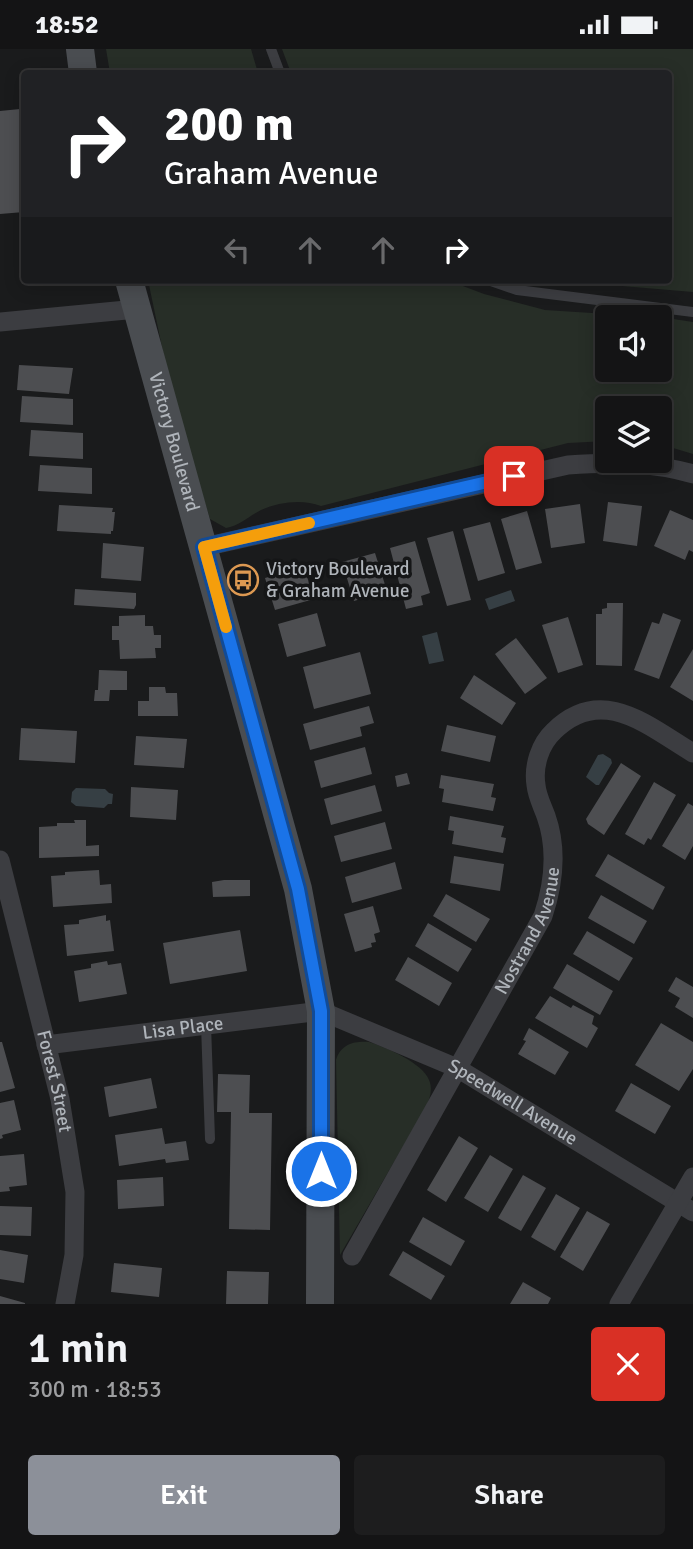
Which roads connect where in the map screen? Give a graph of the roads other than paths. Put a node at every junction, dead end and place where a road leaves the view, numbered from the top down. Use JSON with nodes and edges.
{"nodes":[{"id":1,"x":80,"y":49,"type":"edge"},
{"id":2,"x":271,"y":49,"type":"edge"},
{"id":3,"x":83,"y":70,"type":"edge"},
{"id":4,"x":279,"y":70,"type":"edge"},
{"id":5,"x":130,"y":284,"type":"edge"},
{"id":6,"x":500,"y":284,"type":"edge"},
{"id":7,"x":137,"y":309,"type":"junction"},
{"id":8,"x":691,"y":311,"type":"edge"},
{"id":9,"x":0,"y":322,"type":"edge"},
{"id":10,"x":693,"y":474,"type":"edge"},
{"id":11,"x":204,"y":547,"type":"junction"},
{"id":12,"x":693,"y":753,"type":"edge"},
{"id":13,"x":0,"y":860,"type":"edge"},
{"id":14,"x":321,"y":1011,"type":"junction"},
{"id":15,"x":206,"y":1025,"type":"junction"},
{"id":16,"x":46,"y":1045,"type":"junction"},
{"id":17,"x":457,"y":1068,"type":"junction"},
{"id":18,"x":210,"y":1139,"type":"dead end"},
{"id":19,"x":693,"y":1177,"type":"edge"},
{"id":20,"x":685,"y":1207,"type":"edge"},
{"id":21,"x":352,"y":1256,"type":"dead end"},
{"id":22,"x":65,"y":1304,"type":"edge"},
{"id":23,"x":320,"y":1304,"type":"edge"},
{"id":24,"x":619,"y":1304,"type":"edge"}],
"edges":[{"from":1,"to":3,"type":"main road"},
{"from":2,"to":4,"type":"lane"},
{"from":5,"to":7,"type":"main road","name":"Victory Boulevard"},
{"from":6,"to":8,"type":"lane"},
{"from":7,"to":9,"type":"street"},
{"from":7,"to":11,"type":"main road","name":"Victory Boulevard"},
{"from":10,"to":11,"type":"street"},
{"from":11,"to":14,"type":"main road","name":"Victory Boulevard"},
{"from":12,"to":17,"type":"street","name":"Nostrand Avenue"},
{"from":13,"to":16,"type":"street","name":"Forest Street"},
{"from":14,"to":15,"type":"street","name":"Lisa Place"},
{"from":14,"to":17,"type":"street","name":"Speedwell Avenue"},
{"from":14,"to":23,"type":"main road","name":"Victory Boulevard"},
{"from":15,"to":16,"type":"street","name":"Lisa Place"},
{"from":15,"to":18,"type":"lane"},
{"from":16,"to":22,"type":"street","name":"Forest Street"},
{"from":17,"to":20,"type":"street","name":"Speedwell Avenue"},
{"from":17,"to":21,"type":"street","name":"Nostrand Avenue"},
{"from":19,"to":20,"type":"street"},
{"from":20,"to":24,"type":"street"}]}
